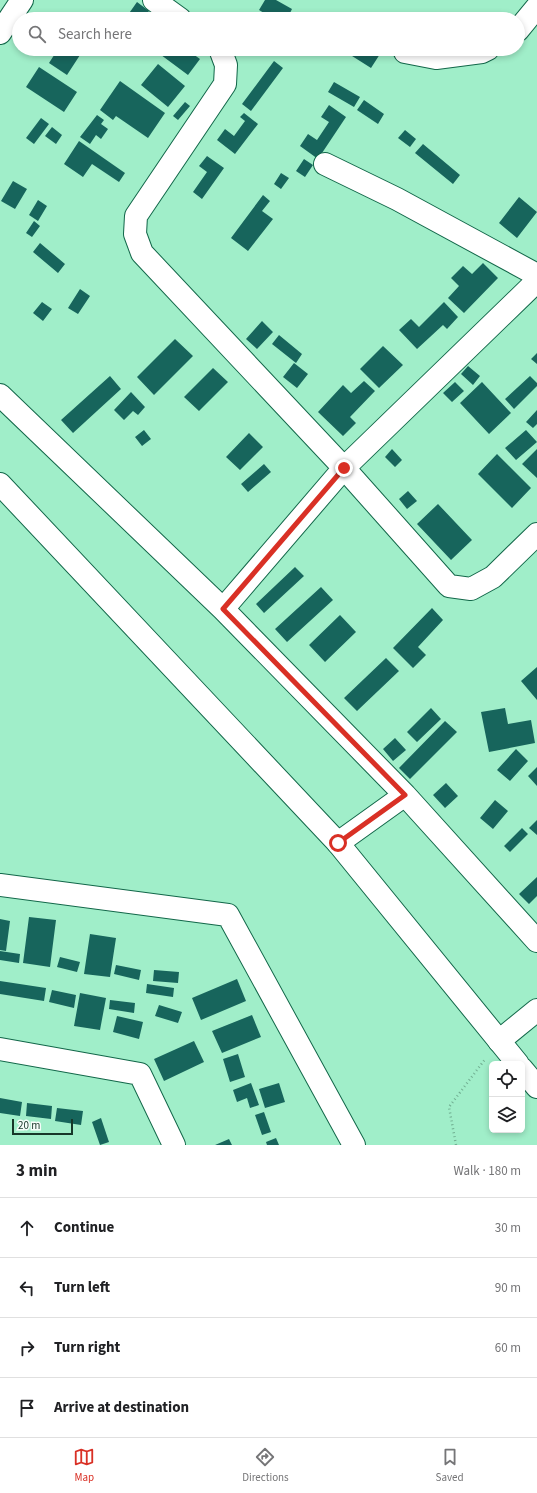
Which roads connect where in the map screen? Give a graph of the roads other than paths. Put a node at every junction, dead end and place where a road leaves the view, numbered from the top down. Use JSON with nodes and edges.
{"nodes":[{"id":1,"x":22,"y":0,"type":"edge"},
{"id":2,"x":154,"y":0,"type":"edge"},
{"id":3,"x":537,"y":7,"type":"edge"},
{"id":4,"x":14,"y":12,"type":"edge"},
{"id":5,"x":170,"y":12,"type":"edge"},
{"id":6,"x":12,"y":15,"type":"edge"},
{"id":7,"x":525,"y":22,"type":"edge"},
{"id":8,"x":0,"y":33,"type":"edge"},
{"id":9,"x":223,"y":56,"type":"edge"},
{"id":10,"x":426,"y":56,"type":"edge"},
{"id":11,"x":451,"y":56,"type":"edge"},
{"id":12,"x":325,"y":164,"type":"dead end"},
{"id":13,"x":537,"y":275,"type":"edge"},
{"id":14,"x":537,"y":281,"type":"edge"},
{"id":15,"x":0,"y":395,"type":"edge"},
{"id":16,"x":344,"y":468,"type":"junction"},
{"id":17,"x":0,"y":484,"type":"edge"},
{"id":18,"x":537,"y":534,"type":"edge"},
{"id":19,"x":223,"y":609,"type":"junction"},
{"id":20,"x":405,"y":795,"type":"junction"},
{"id":21,"x":338,"y":843,"type":"junction"},
{"id":22,"x":0,"y":885,"type":"edge"},
{"id":23,"x":537,"y":941,"type":"edge"},
{"id":24,"x":537,"y":1010,"type":"edge"},
{"id":25,"x":499,"y":1041,"type":"junction"},
{"id":26,"x":0,"y":1049,"type":"edge"},
{"id":27,"x":516,"y":1061,"type":"edge"},
{"id":28,"x":525,"y":1073,"type":"edge"},
{"id":29,"x":537,"y":1088,"type":"edge"},
{"id":30,"x":174,"y":1145,"type":"edge"},
{"id":31,"x":354,"y":1145,"type":"edge"}],
"edges":[{"from":1,"to":4,"type":"street"},
{"from":2,"to":5,"type":"street"},
{"from":3,"to":7,"type":"street"},
{"from":6,"to":8,"type":"street"},
{"from":9,"to":16,"type":"street"},
{"from":10,"to":11,"type":"street"},
{"from":12,"to":13,"type":"street"},
{"from":14,"to":16,"type":"street"},
{"from":15,"to":19,"type":"street"},
{"from":16,"to":18,"type":"street"},
{"from":16,"to":19,"type":"street"},
{"from":17,"to":21,"type":"street"},
{"from":19,"to":20,"type":"street"},
{"from":20,"to":21,"type":"street"},
{"from":20,"to":23,"type":"street"},
{"from":21,"to":25,"type":"street"},
{"from":22,"to":31,"type":"street"},
{"from":24,"to":25,"type":"street"},
{"from":25,"to":27,"type":"street"},
{"from":26,"to":30,"type":"street"},
{"from":28,"to":29,"type":"street"}]}
